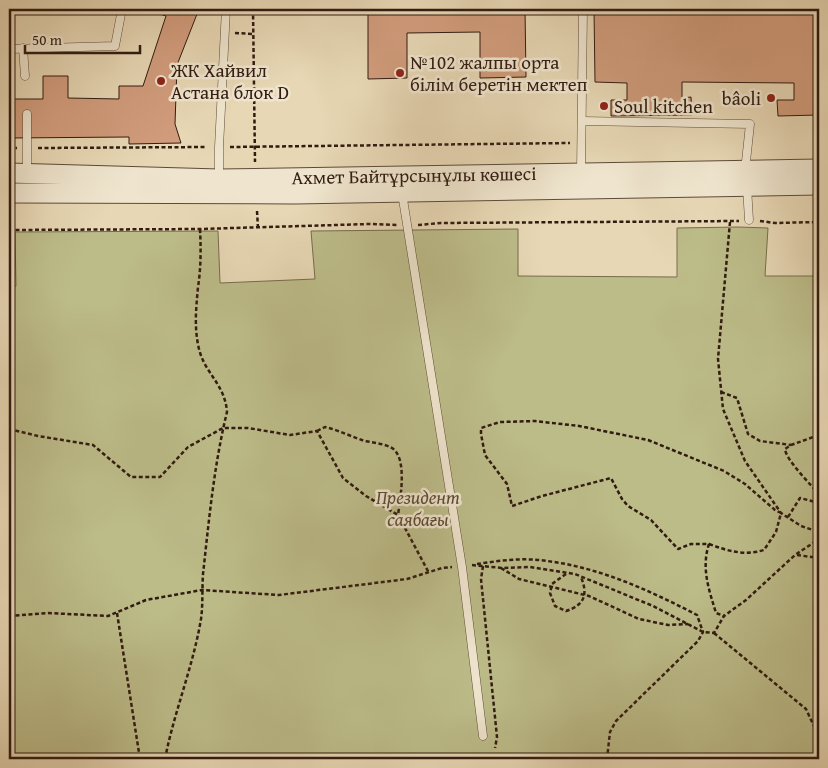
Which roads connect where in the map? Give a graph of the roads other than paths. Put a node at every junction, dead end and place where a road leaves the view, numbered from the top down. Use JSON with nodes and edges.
{"nodes":[{"id":1,"x":122,"y":9,"type":"edge"},
{"id":2,"x":226,"y":9,"type":"edge"},
{"id":3,"x":583,"y":9,"type":"edge"},
{"id":4,"x":9,"y":48,"type":"edge"},
{"id":5,"x":23,"y":48,"type":"junction"},
{"id":6,"x":26,"y":76,"type":"dead end"},
{"id":7,"x":27,"y":114,"type":"dead end"},
{"id":8,"x":582,"y":121,"type":"junction"},
{"id":9,"x":819,"y":169,"type":"edge"},
{"id":10,"x":581,"y":172,"type":"junction"},
{"id":11,"x":18,"y":173,"type":"edge"},
{"id":12,"x":746,"y":178,"type":"junction"},
{"id":13,"x":219,"y":179,"type":"junction"},
{"id":14,"x":819,"y":185,"type":"edge"},
{"id":15,"x":9,"y":193,"type":"edge"},
{"id":16,"x":402,"y":194,"type":"junction"},
{"id":17,"x":749,"y":220,"type":"dead end"},
{"id":18,"x":483,"y":736,"type":"dead end"}],
"edges":[{"from":1,"to":5,"type":"lane"},
{"from":2,"to":13,"type":"lane"},
{"from":3,"to":8,"type":"lane"},
{"from":4,"to":5,"type":"lane"},
{"from":5,"to":6,"type":"lane"},
{"from":7,"to":11,"type":"lane"},
{"from":8,"to":10,"type":"lane"},
{"from":8,"to":12,"type":"lane"},
{"from":9,"to":12,"type":"street","name":"Ахмет Байтұрсынұлы көшесі"},
{"from":10,"to":12,"type":"street","name":"Ахмет Байтұрсынұлы көшесі"},
{"from":10,"to":13,"type":"street","name":"Ахмет Байтұрсынұлы көшесі"},
{"from":11,"to":13,"type":"street","name":"Ахмет Байтұрсынұлы көшесі"},
{"from":12,"to":14,"type":"street","name":"Ахмет Байтұрсынұлы көшесі"},
{"from":12,"to":16,"type":"street","name":"Ахмет Байтұрсынұлы көшесі"},
{"from":12,"to":17,"type":"lane"},
{"from":15,"to":16,"type":"street","name":"Ахмет Байтұрсынұлы көшесі"},
{"from":16,"to":18,"type":"lane"}]}
